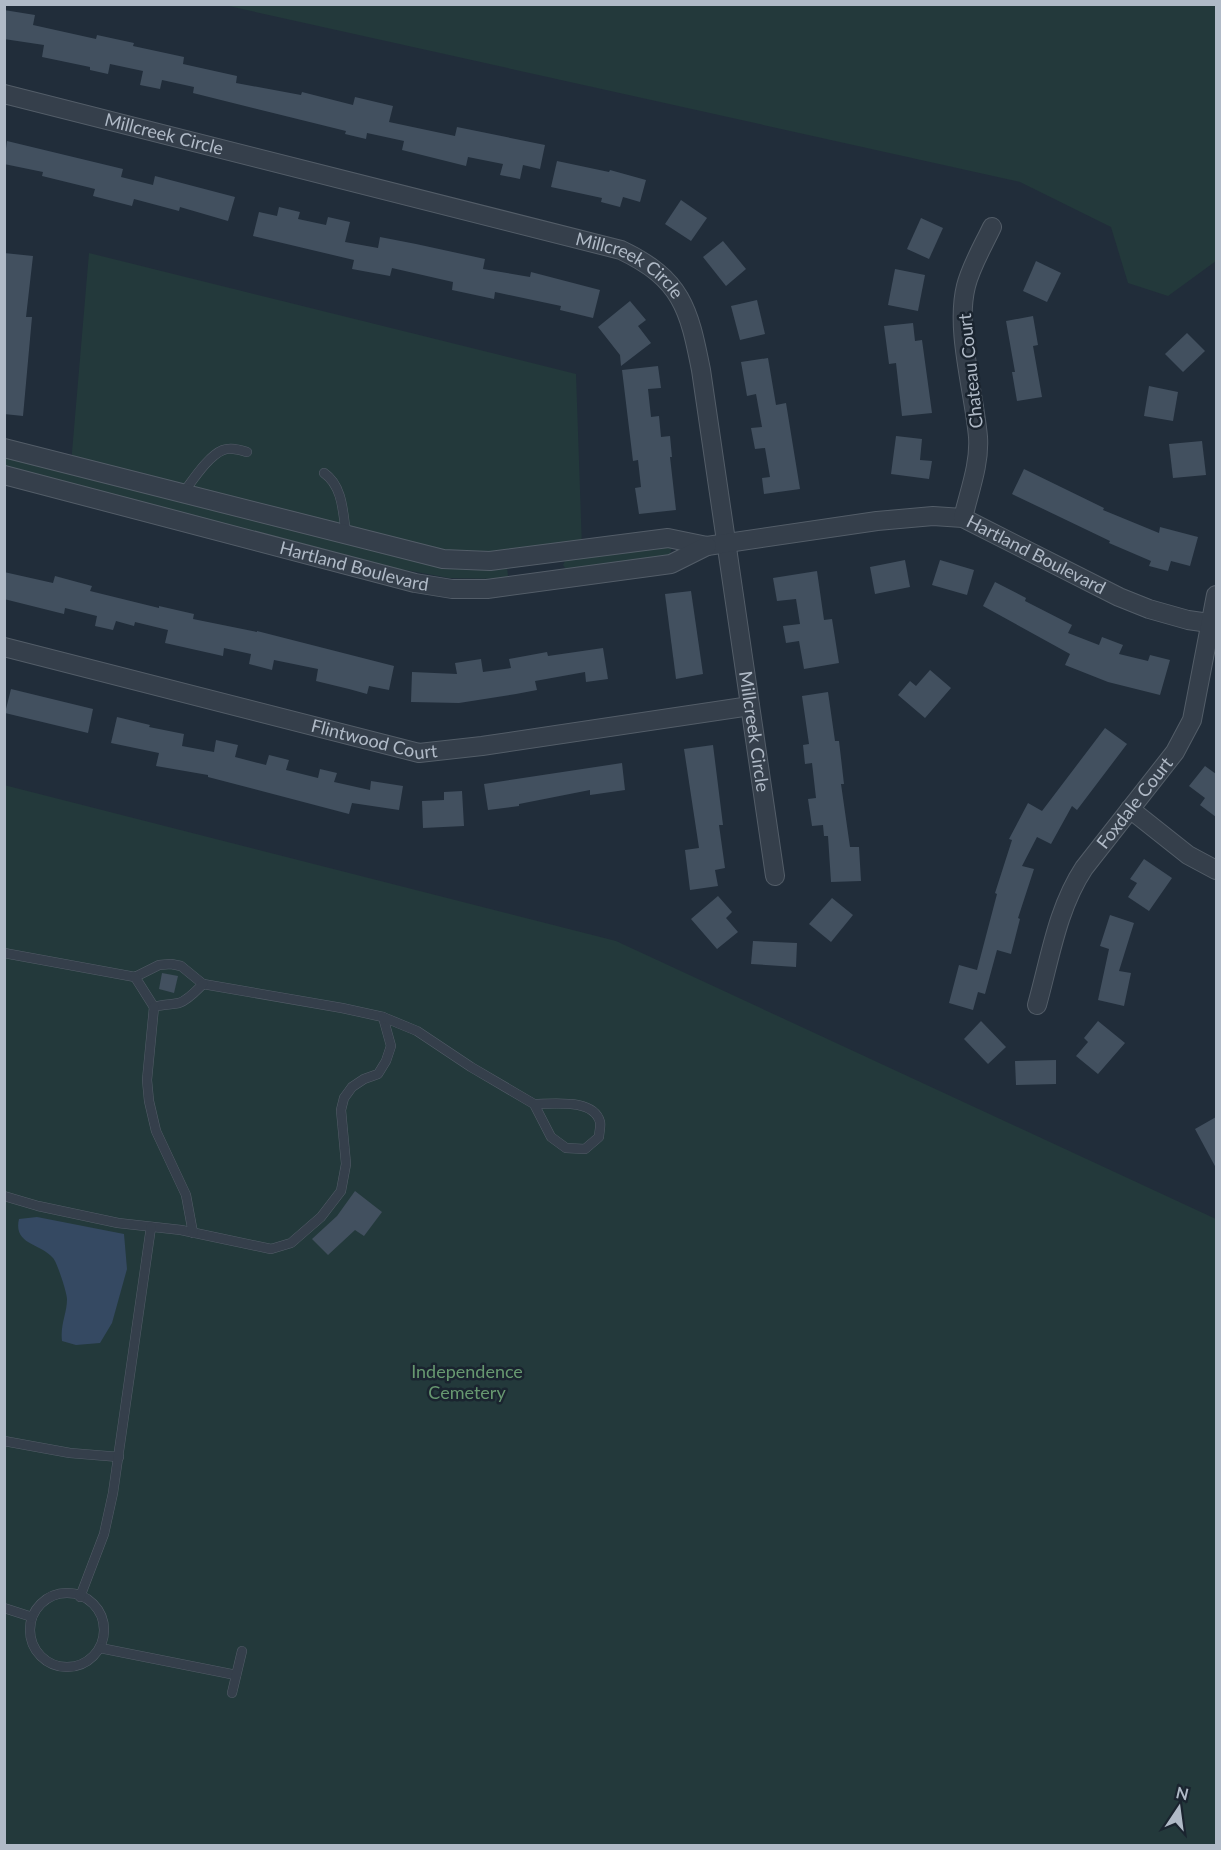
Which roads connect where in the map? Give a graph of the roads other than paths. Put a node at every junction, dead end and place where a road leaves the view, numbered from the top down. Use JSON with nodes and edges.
{"nodes":[{"id":1,"x":4,"y":94,"type":"edge"},
{"id":2,"x":992,"y":227,"type":"dead end"},
{"id":3,"x":4,"y":448,"type":"edge"},
{"id":4,"x":247,"y":452,"type":"dead end"},
{"id":5,"x":324,"y":473,"type":"dead end"},
{"id":6,"x":4,"y":475,"type":"edge"},
{"id":7,"x":183,"y":493,"type":"junction"},
{"id":8,"x":963,"y":518,"type":"junction"},
{"id":9,"x":346,"y":534,"type":"junction"},
{"id":10,"x":726,"y":544,"type":"junction"},
{"id":11,"x":707,"y":546,"type":"junction"},
{"id":12,"x":1216,"y":595,"type":"edge"},
{"id":13,"x":1213,"y":624,"type":"edge"},
{"id":14,"x":4,"y":647,"type":"edge"},
{"id":15,"x":750,"y":706,"type":"junction"},
{"id":16,"x":1130,"y":808,"type":"junction"},
{"id":17,"x":1216,"y":870,"type":"edge"},
{"id":18,"x":775,"y":876,"type":"dead end"},
{"id":19,"x":4,"y":952,"type":"edge"},
{"id":20,"x":135,"y":977,"type":"junction"},
{"id":21,"x":203,"y":984,"type":"junction"},
{"id":22,"x":1037,"y":1005,"type":"dead end"},
{"id":23,"x":154,"y":1007,"type":"junction"},
{"id":24,"x":383,"y":1017,"type":"junction"},
{"id":25,"x":534,"y":1104,"type":"junction"},
{"id":26,"x":4,"y":1196,"type":"edge"},
{"id":27,"x":151,"y":1227,"type":"junction"},
{"id":28,"x":193,"y":1233,"type":"junction"},
{"id":29,"x":4,"y":1441,"type":"edge"},
{"id":30,"x":118,"y":1457,"type":"junction"},
{"id":31,"x":80,"y":1597,"type":"junction"},
{"id":32,"x":4,"y":1608,"type":"edge"},
{"id":33,"x":32,"y":1617,"type":"junction"},
{"id":34,"x":100,"y":1648,"type":"junction"},
{"id":35,"x":242,"y":1651,"type":"dead end"},
{"id":36,"x":236,"y":1675,"type":"junction"},
{"id":37,"x":232,"y":1693,"type":"dead end"}],
"edges":[{"from":1,"to":10,"type":"street","name":"Millcreek Circle"},
{"from":2,"to":8,"type":"street","name":"Chateau Court"},
{"from":3,"to":7,"type":"street","name":"Hartland Boulevard"},
{"from":4,"to":7,"type":"lane"},
{"from":5,"to":9,"type":"lane"},
{"from":6,"to":11,"type":"street","name":"Hartland Boulevard"},
{"from":7,"to":9,"type":"street","name":"Hartland Boulevard"},
{"from":8,"to":10,"type":"street","name":"Hartland Boulevard"},
{"from":8,"to":13,"type":"street","name":"Hartland Boulevard"},
{"from":9,"to":11,"type":"street","name":"Hartland Boulevard"},
{"from":10,"to":11,"type":"street","name":"Hartland Boulevard"},
{"from":10,"to":15,"type":"street","name":"Millcreek Circle"},
{"from":12,"to":13,"type":"street","name":"Foxdale Court"},
{"from":13,"to":16,"type":"street","name":"Foxdale Court"},
{"from":14,"to":15,"type":"street","name":"Flintwood Court"},
{"from":15,"to":18,"type":"street","name":"Millcreek Circle"},
{"from":16,"to":17,"type":"street"},
{"from":16,"to":22,"type":"street","name":"Foxdale Court"},
{"from":19,"to":20,"type":"lane"},
{"from":20,"to":21,"type":"lane"},
{"from":20,"to":23,"type":"lane"},
{"from":21,"to":23,"type":"lane"},
{"from":21,"to":24,"type":"lane"},
{"from":23,"to":28,"type":"lane"},
{"from":24,"to":25,"type":"lane"},
{"from":24,"to":28,"type":"lane"},
{"from":25,"to":25,"type":"lane"},
{"from":26,"to":27,"type":"lane"},
{"from":27,"to":28,"type":"lane"},
{"from":27,"to":30,"type":"lane"},
{"from":29,"to":30,"type":"lane"},
{"from":30,"to":31,"type":"lane"},
{"from":31,"to":33,"type":"lane"},
{"from":31,"to":34,"type":"lane"},
{"from":32,"to":33,"type":"lane"},
{"from":33,"to":34,"type":"lane"},
{"from":34,"to":36,"type":"lane"},
{"from":35,"to":36,"type":"lane"},
{"from":36,"to":37,"type":"lane"}]}
